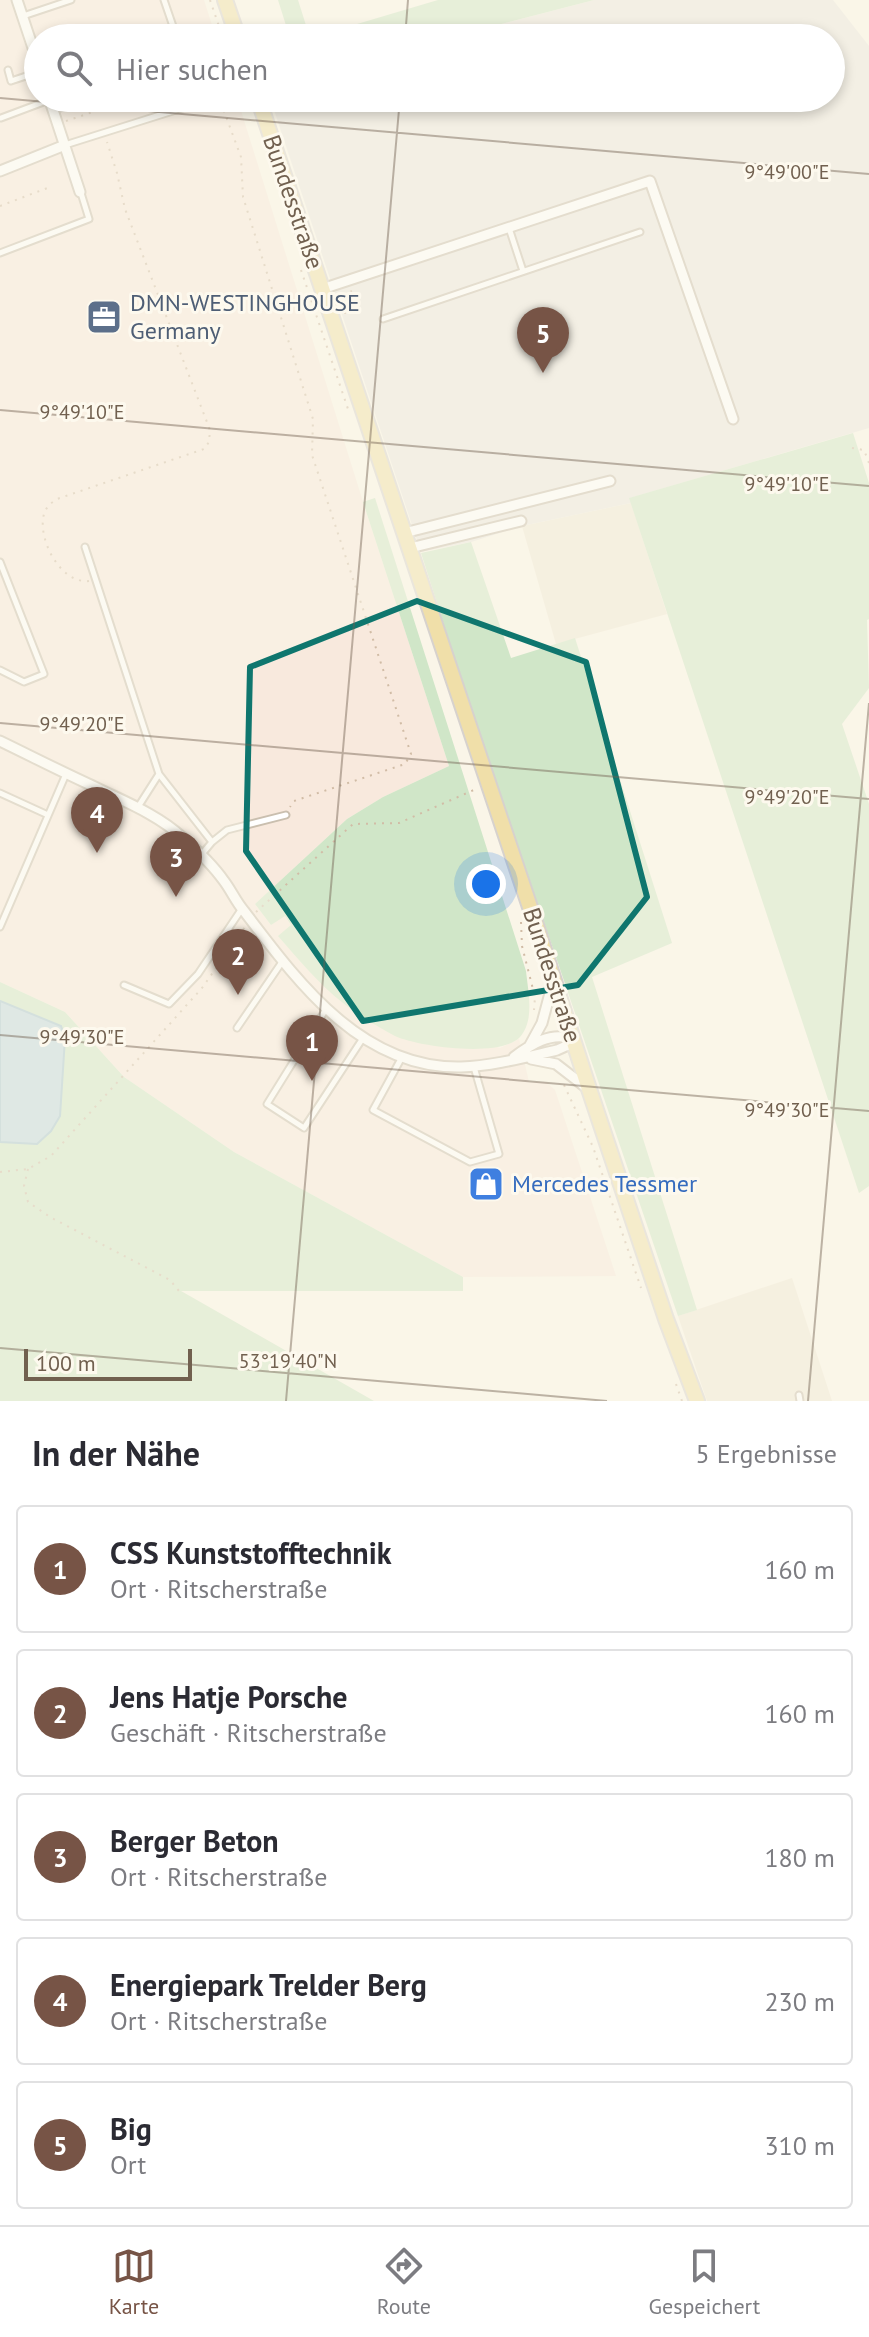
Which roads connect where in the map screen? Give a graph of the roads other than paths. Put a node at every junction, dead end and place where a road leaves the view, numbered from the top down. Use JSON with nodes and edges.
{"nodes":[{"id":1,"x":17,"y":0,"type":"edge"},
{"id":2,"x":71,"y":0,"type":"edge"},
{"id":3,"x":164,"y":0,"type":"edge"},
{"id":4,"x":225,"y":0,"type":"edge"},
{"id":5,"x":23,"y":16,"type":"junction"},
{"id":6,"x":26,"y":24,"type":"edge"},
{"id":7,"x":172,"y":24,"type":"edge"},
{"id":8,"x":233,"y":24,"type":"edge"},
{"id":9,"x":8,"y":70,"type":"dead end"},
{"id":10,"x":24,"y":77,"type":"edge"},
{"id":11,"x":24,"y":109,"type":"edge"},
{"id":12,"x":54,"y":112,"type":"edge"},
{"id":13,"x":170,"y":112,"type":"edge"},
{"id":14,"x":263,"y":112,"type":"edge"},
{"id":15,"x":1,"y":118,"type":"edge"},
{"id":16,"x":65,"y":145,"type":"junction"},
{"id":17,"x":0,"y":171,"type":"edge"},
{"id":18,"x":80,"y":192,"type":"joint"},
{"id":19,"x":508,"y":227,"type":"junction"},
{"id":20,"x":640,"y":232,"type":"dead end"},
{"id":21,"x":0,"y":253,"type":"edge"},
{"id":22,"x":523,"y":271,"type":"junction"},
{"id":23,"x":322,"y":289,"type":"junction"},
{"id":24,"x":383,"y":319,"type":"dead end"},
{"id":25,"x":733,"y":419,"type":"dead end"},
{"id":26,"x":610,"y":481,"type":"dead end"},
{"id":27,"x":521,"y":521,"type":"dead end"},
{"id":28,"x":404,"y":533,"type":"junction"},
{"id":29,"x":85,"y":547,"type":"dead end"},
{"id":30,"x":410,"y":548,"type":"junction"},
{"id":31,"x":0,"y":562,"type":"edge"},
{"id":32,"x":0,"y":670,"type":"edge"},
{"id":33,"x":0,"y":741,"type":"edge"},
{"id":34,"x":66,"y":773,"type":"junction"},
{"id":35,"x":159,"y":774,"type":"junction"},
{"id":36,"x":0,"y":793,"type":"edge"},
{"id":37,"x":138,"y":808,"type":"junction"},
{"id":38,"x":48,"y":815,"type":"junction"},
{"id":39,"x":286,"y":815,"type":"road end"},
{"id":40,"x":212,"y":842,"type":"junction"},
{"id":41,"x":201,"y":855,"type":"junction"},
{"id":42,"x":242,"y":909,"type":"junction"},
{"id":43,"x":0,"y":927,"type":"edge"},
{"id":44,"x":282,"y":962,"type":"junction"},
{"id":45,"x":553,"y":982,"type":"junction"},
{"id":46,"x":124,"y":985,"type":"dead end"},
{"id":47,"x":326,"y":1009,"type":"junction"},
{"id":48,"x":237,"y":1028,"type":"dead end"},
{"id":49,"x":364,"y":1037,"type":"junction"},
{"id":50,"x":572,"y":1039,"type":"junction"},
{"id":51,"x":530,"y":1045,"type":"junction"},
{"id":52,"x":402,"y":1057,"type":"junction"},
{"id":53,"x":511,"y":1059,"type":"junction"},
{"id":54,"x":474,"y":1066,"type":"junction"},
{"id":55,"x":589,"y":1089,"type":"junction"},
{"id":56,"x":697,"y":1401,"type":"edge"}],
"edges":[{"from":1,"to":5,"type":"street"},
{"from":2,"to":5,"type":"lane"},
{"from":3,"to":7,"type":"lane"},
{"from":4,"to":8,"type":"main road"},
{"from":5,"to":6,"type":"street"},
{"from":9,"to":10,"type":"lane"},
{"from":11,"to":15,"type":"lane"},
{"from":12,"to":16,"type":"street"},
{"from":13,"to":16,"type":"lane"},
{"from":14,"to":23,"type":"main road","name":"Bundesstraße"},
{"from":16,"to":17,"type":"street"},
{"from":16,"to":18,"type":"street"},
{"from":18,"to":21,"type":"lane"},
{"from":19,"to":22,"type":"lane"},
{"from":19,"to":23,"type":"street"},
{"from":19,"to":25,"type":"street"},
{"from":20,"to":22,"type":"lane"},
{"from":22,"to":24,"type":"lane"},
{"from":23,"to":28,"type":"main road","name":"Bundesstraße"},
{"from":26,"to":28,"type":"street"},
{"from":27,"to":30,"type":"street"},
{"from":28,"to":30,"type":"main road","name":"Bundesstraße"},
{"from":29,"to":35,"type":"lane"},
{"from":30,"to":45,"type":"main road","name":"Bundesstraße"},
{"from":31,"to":32,"type":"lane"},
{"from":33,"to":34,"type":"street"},
{"from":34,"to":37,"type":"street"},
{"from":34,"to":38,"type":"lane"},
{"from":35,"to":37,"type":"lane"},
{"from":35,"to":40,"type":"lane"},
{"from":36,"to":38,"type":"lane"},
{"from":37,"to":41,"type":"street"},
{"from":38,"to":43,"type":"lane"},
{"from":39,"to":40,"type":"lane"},
{"from":40,"to":41,"type":"lane"},
{"from":41,"to":42,"type":"street"},
{"from":42,"to":44,"type":"street"},
{"from":42,"to":46,"type":"lane"},
{"from":44,"to":47,"type":"street"},
{"from":44,"to":48,"type":"lane"},
{"from":45,"to":50,"type":"main road","name":"Bundesstraße"},
{"from":45,"to":51,"type":"street"},
{"from":47,"to":49,"type":"street"},
{"from":47,"to":49,"type":"lane"},
{"from":49,"to":52,"type":"street"},
{"from":50,"to":51,"type":"street"},
{"from":50,"to":53,"type":"street"},
{"from":50,"to":55,"type":"main road","name":"Bundesstraße"},
{"from":51,"to":53,"type":"street"},
{"from":52,"to":54,"type":"street"},
{"from":52,"to":54,"type":"lane"},
{"from":53,"to":54,"type":"street"},
{"from":53,"to":55,"type":"street"},
{"from":55,"to":56,"type":"main road","name":"Bundesstraße"}]}
